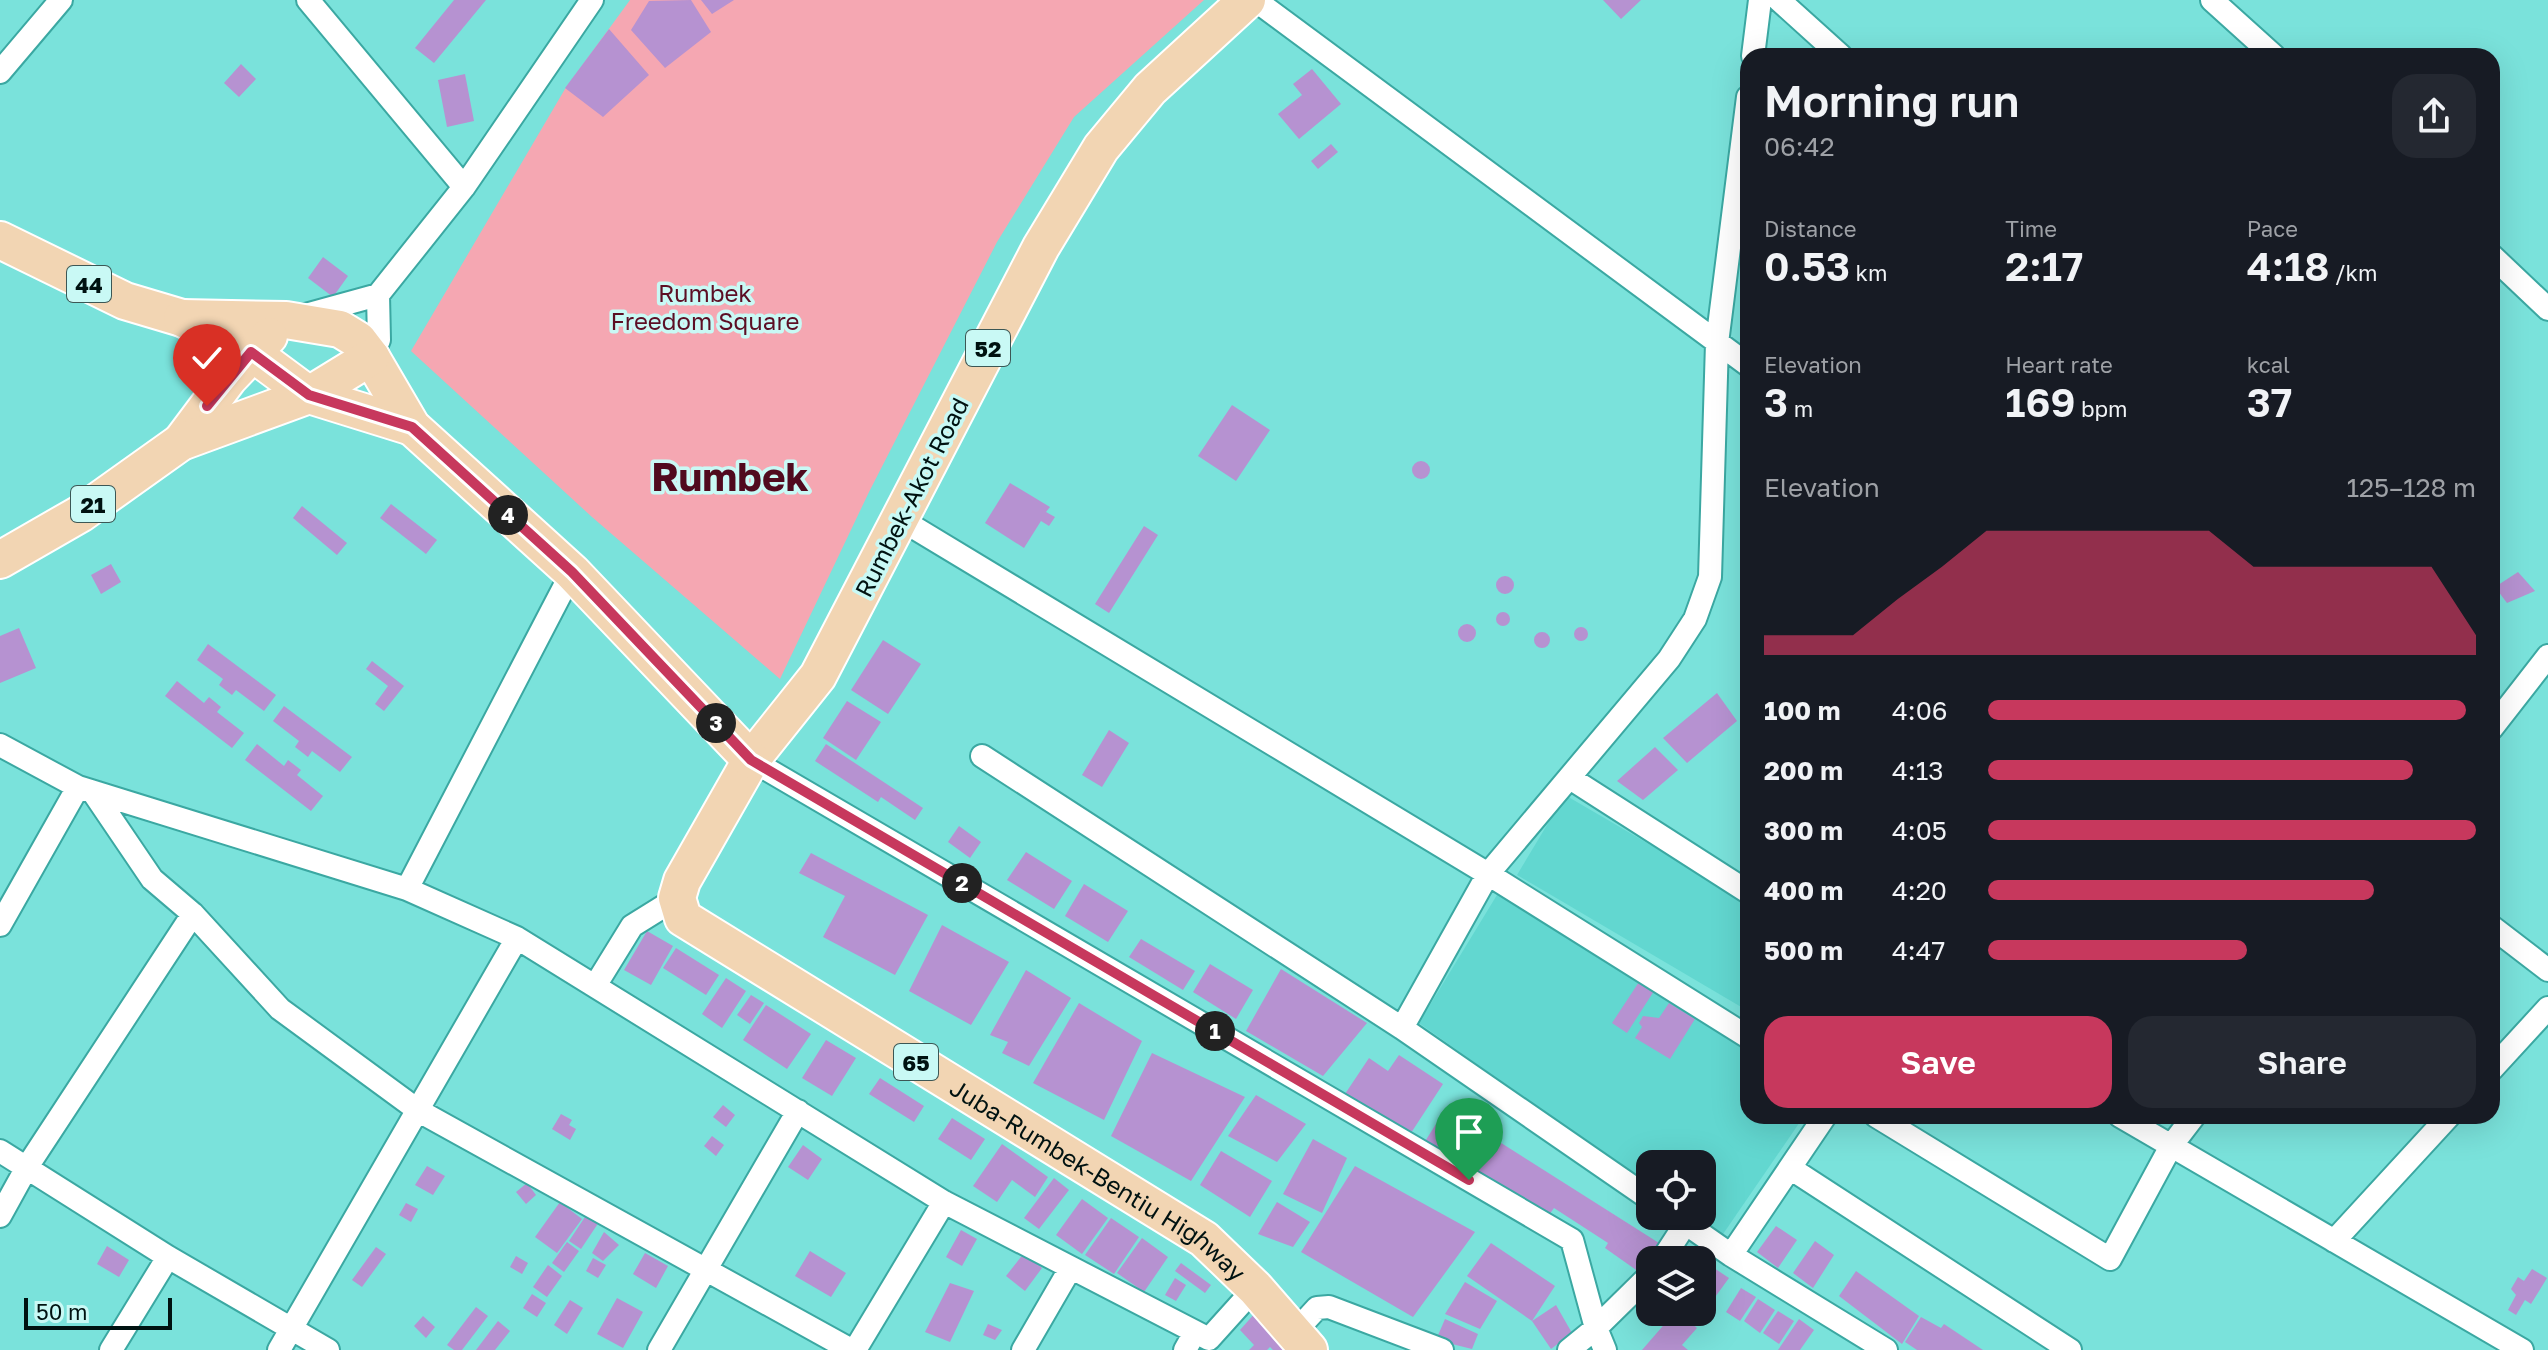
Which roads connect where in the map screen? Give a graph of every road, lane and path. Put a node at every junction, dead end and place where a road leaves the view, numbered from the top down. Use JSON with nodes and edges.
{"nodes":[{"id":1,"x":61,"y":0,"type":"edge"},
{"id":2,"x":308,"y":0,"type":"edge"},
{"id":3,"x":592,"y":0,"type":"edge"},
{"id":4,"x":1247,"y":0,"type":"edge"},
{"id":5,"x":1255,"y":0,"type":"edge"},
{"id":6,"x":1760,"y":0,"type":"edge"},
{"id":7,"x":1779,"y":0,"type":"edge"},
{"id":8,"x":2212,"y":0,"type":"edge"},
{"id":9,"x":1754,"y":48,"type":"edge"},
{"id":10,"x":1832,"y":48,"type":"edge"},
{"id":11,"x":2265,"y":48,"type":"edge"},
{"id":12,"x":0,"y":72,"type":"edge"},
{"id":13,"x":1740,"y":160,"type":"edge"},
{"id":14,"x":464,"y":187,"type":"junction"},
{"id":15,"x":0,"y":240,"type":"edge"},
{"id":16,"x":2500,"y":264,"type":"edge"},
{"id":17,"x":378,"y":295,"type":"junction"},
{"id":18,"x":2548,"y":309,"type":"edge"},
{"id":19,"x":182,"y":318,"type":"junction"},
{"id":20,"x":286,"y":320,"type":"junction"},
{"id":21,"x":1717,"y":343,"type":"junction"},
{"id":22,"x":251,"y":352,"type":"junction"},
{"id":23,"x":371,"y":357,"type":"junction"},
{"id":24,"x":1740,"y":359,"type":"edge"},
{"id":25,"x":309,"y":395,"type":"junction"},
{"id":26,"x":412,"y":427,"type":"junction"},
{"id":27,"x":181,"y":442,"type":"junction"},
{"id":28,"x":900,"y":519,"type":"junction"},
{"id":29,"x":0,"y":560,"type":"edge"},
{"id":30,"x":572,"y":572,"type":"junction"},
{"id":31,"x":2548,"y":656,"type":"edge"},
{"id":32,"x":2500,"y":718,"type":"edge"},
{"id":33,"x":0,"y":745,"type":"edge"},
{"id":34,"x":982,"y":756,"type":"dead end"},
{"id":35,"x":751,"y":760,"type":"junction"},
{"id":36,"x":1570,"y":778,"type":"junction"},
{"id":37,"x":85,"y":789,"type":"junction"},
{"id":38,"x":1488,"y":874,"type":"junction"},
{"id":39,"x":1740,"y":887,"type":"edge"},
{"id":40,"x":407,"y":889,"type":"junction"},
{"id":41,"x":677,"y":898,"type":"junction"},
{"id":42,"x":193,"y":914,"type":"junction"},
{"id":43,"x":0,"y":925,"type":"edge"},
{"id":44,"x":2500,"y":933,"type":"edge"},
{"id":45,"x":517,"y":938,"type":"junction"},
{"id":46,"x":2548,"y":970,"type":"edge"},
{"id":47,"x":595,"y":986,"type":"junction"},
{"id":48,"x":2548,"y":1008,"type":"edge"},
{"id":49,"x":1402,"y":1028,"type":"junction"},
{"id":50,"x":1740,"y":1032,"type":"edge"},
{"id":51,"x":2500,"y":1060,"type":"edge"},
{"id":52,"x":419,"y":1111,"type":"junction"},
{"id":53,"x":798,"y":1111,"type":"junction"},
{"id":54,"x":1820,"y":1124,"type":"edge"},
{"id":55,"x":1889,"y":1124,"type":"edge"},
{"id":56,"x":2134,"y":1124,"type":"edge"},
{"id":57,"x":2188,"y":1124,"type":"edge"},
{"id":58,"x":2442,"y":1124,"type":"edge"},
{"id":59,"x":2171,"y":1146,"type":"junction"},
{"id":60,"x":0,"y":1151,"type":"edge"},
{"id":61,"x":27,"y":1167,"type":"junction"},
{"id":62,"x":1790,"y":1168,"type":"junction"},
{"id":63,"x":1636,"y":1189,"type":"edge"},
{"id":64,"x":944,"y":1202,"type":"junction"},
{"id":65,"x":0,"y":1216,"type":"edge"},
{"id":66,"x":1695,"y":1230,"type":"edge"},
{"id":67,"x":2334,"y":1241,"type":"junction"},
{"id":68,"x":1731,"y":1255,"type":"junction"},
{"id":69,"x":168,"y":1257,"type":"junction"},
{"id":70,"x":1070,"y":1269,"type":"junction"},
{"id":71,"x":705,"y":1270,"type":"junction"},
{"id":72,"x":1255,"y":1288,"type":"junction"},
{"id":73,"x":1636,"y":1289,"type":"edge"},
{"id":74,"x":292,"y":1328,"type":"junction"},
{"id":75,"x":1596,"y":1328,"type":"junction"},
{"id":76,"x":1190,"y":1341,"type":"edge"},
{"id":77,"x":1302,"y":1342,"type":"edge"},
{"id":78,"x":111,"y":1350,"type":"edge"},
{"id":79,"x":279,"y":1350,"type":"edge"},
{"id":80,"x":328,"y":1350,"type":"edge"},
{"id":81,"x":659,"y":1350,"type":"edge"},
{"id":82,"x":853,"y":1350,"type":"edge"},
{"id":83,"x":1023,"y":1350,"type":"edge"},
{"id":84,"x":1442,"y":1350,"type":"edge"},
{"id":85,"x":1569,"y":1350,"type":"edge"},
{"id":86,"x":1605,"y":1350,"type":"edge"},
{"id":87,"x":1886,"y":1350,"type":"edge"},
{"id":88,"x":2070,"y":1350,"type":"edge"},
{"id":89,"x":2522,"y":1350,"type":"edge"}],
"edges":[{"from":1,"to":12,"type":"street"},
{"from":2,"to":14,"type":"street"},
{"from":3,"to":14,"type":"street"},
{"from":4,"to":28,"type":"main road","name":"Rumbek-Akot Road","number":"52"},
{"from":5,"to":21,"type":"street"},
{"from":6,"to":9,"type":"street"},
{"from":7,"to":10,"type":"street"},
{"from":8,"to":11,"type":"street"},
{"from":13,"to":21,"type":"street"},
{"from":14,"to":17,"type":"street"},
{"from":15,"to":19,"type":"main road","number":"44"},
{"from":16,"to":18,"type":"street"},
{"from":17,"to":20,"type":"street"},
{"from":17,"to":23,"type":"street"},
{"from":19,"to":20,"type":"main road"},
{"from":19,"to":22,"type":"main road"},
{"from":20,"to":22,"type":"main road","number":"21"},
{"from":20,"to":23,"type":"main road"},
{"from":21,"to":24,"type":"street"},
{"from":21,"to":36,"type":"street"},
{"from":22,"to":25,"type":"main road"},
{"from":22,"to":27,"type":"main road","number":"21"},
{"from":23,"to":25,"type":"main road","number":"21"},
{"from":23,"to":26,"type":"main road"},
{"from":25,"to":26,"type":"main road"},
{"from":25,"to":27,"type":"main road","number":"21"},
{"from":26,"to":30,"type":"main road"},
{"from":27,"to":29,"type":"main road","number":"21"},
{"from":28,"to":35,"type":"main road","name":"Rumbek-Akot Road","number":"52"},
{"from":28,"to":38,"type":"street"},
{"from":30,"to":35,"type":"main road"},
{"from":30,"to":40,"type":"street"},
{"from":31,"to":32,"type":"street"},
{"from":33,"to":37,"type":"street"},
{"from":34,"to":49,"type":"street"},
{"from":35,"to":41,"type":"main road"},
{"from":35,"to":75,"type":"street"},
{"from":36,"to":38,"type":"street"},
{"from":36,"to":39,"type":"street"},
{"from":37,"to":40,"type":"street"},
{"from":37,"to":42,"type":"street"},
{"from":37,"to":43,"type":"street"},
{"from":38,"to":49,"type":"street"},
{"from":38,"to":50,"type":"street"},
{"from":40,"to":45,"type":"street"},
{"from":41,"to":47,"type":"street"},
{"from":41,"to":72,"type":"main road","name":"Juba-Rumbek-Bentiu Highway","number":"65"},
{"from":42,"to":52,"type":"street"},
{"from":42,"to":61,"type":"street"},
{"from":44,"to":46,"type":"street"},
{"from":45,"to":47,"type":"street"},
{"from":45,"to":52,"type":"street"},
{"from":47,"to":53,"type":"street"},
{"from":48,"to":51,"type":"street"},
{"from":49,"to":63,"type":"street"},
{"from":52,"to":71,"type":"street"},
{"from":52,"to":74,"type":"street"},
{"from":53,"to":64,"type":"street"},
{"from":53,"to":71,"type":"street"},
{"from":54,"to":62,"type":"street"},
{"from":55,"to":59,"type":"street"},
{"from":56,"to":59,"type":"street"},
{"from":57,"to":59,"type":"street"},
{"from":58,"to":67,"type":"street"},
{"from":59,"to":67,"type":"street"},
{"from":60,"to":61,"type":"street"},
{"from":61,"to":65,"type":"street"},
{"from":61,"to":69,"type":"street"},
{"from":62,"to":68,"type":"street"},
{"from":62,"to":88,"type":"street"},
{"from":64,"to":70,"type":"street"},
{"from":64,"to":82,"type":"street"},
{"from":66,"to":68,"type":"street"},
{"from":67,"to":89,"type":"street"},
{"from":68,"to":87,"type":"street"},
{"from":69,"to":74,"type":"street"},
{"from":69,"to":78,"type":"street"},
{"from":70,"to":76,"type":"street"},
{"from":70,"to":83,"type":"street"},
{"from":71,"to":81,"type":"street"},
{"from":71,"to":82,"type":"street"},
{"from":72,"to":76,"type":"street"},
{"from":72,"to":77,"type":"main road","name":"Juba-Rumbek-Bentiu Highway","number":"65"},
{"from":73,"to":75,"type":"street"},
{"from":74,"to":79,"type":"street"},
{"from":74,"to":80,"type":"street"},
{"from":75,"to":85,"type":"street"},
{"from":75,"to":86,"type":"street"},
{"from":77,"to":84,"type":"street"}]}
